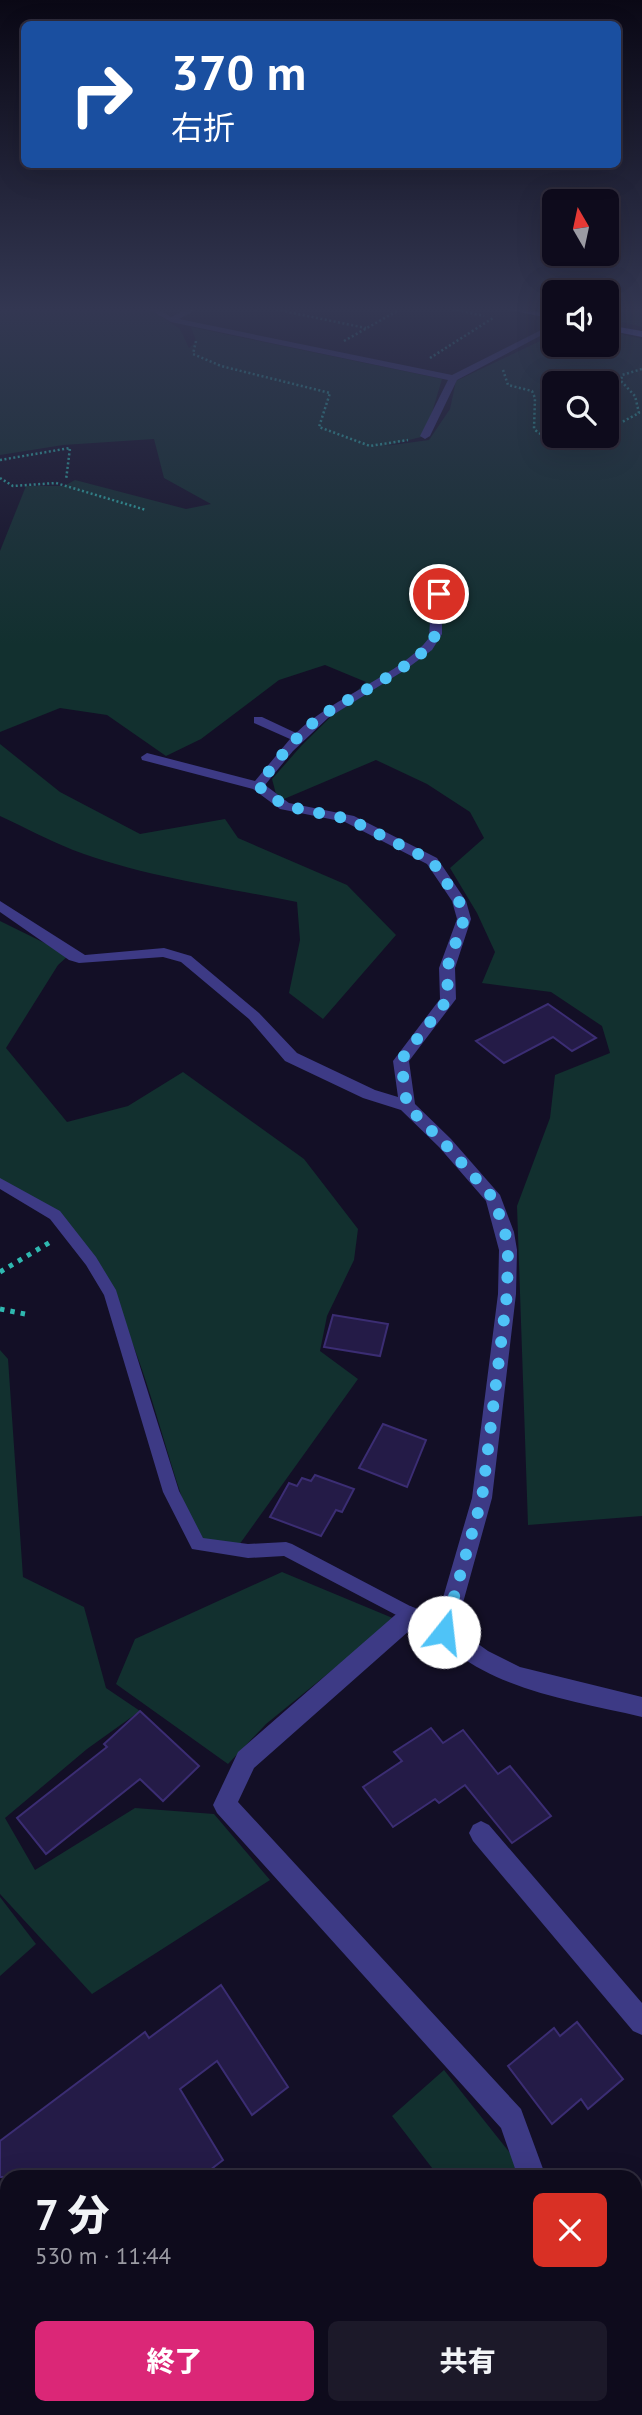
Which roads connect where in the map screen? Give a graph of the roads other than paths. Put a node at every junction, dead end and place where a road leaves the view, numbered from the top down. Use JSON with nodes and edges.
{"nodes":[{"id":1,"x":433,"y":420,"type":"edge"},
{"id":2,"x":425,"y":436,"type":"road end"},
{"id":3,"x":443,"y":580,"type":"dead end"},
{"id":4,"x":258,"y":720,"type":"dead end"},
{"id":5,"x":297,"y":737,"type":"junction"},
{"id":6,"x":148,"y":757,"type":"dead end"},
{"id":7,"x":258,"y":786,"type":"junction"},
{"id":8,"x":0,"y":905,"type":"edge"},
{"id":9,"x":407,"y":1106,"type":"junction"},
{"id":10,"x":0,"y":1182,"type":"edge"},
{"id":11,"x":410,"y":1616,"type":"junction"},
{"id":12,"x":444,"y":1632,"type":"junction"},
{"id":13,"x":642,"y":1707,"type":"edge"},
{"id":14,"x":481,"y":1833,"type":"dead end"},
{"id":15,"x":642,"y":2022,"type":"edge"},
{"id":16,"x":530,"y":2170,"type":"edge"}],
"edges":[{"from":1,"to":2,"type":"street"},
{"from":3,"to":5,"type":"street"},
{"from":4,"to":5,"type":"street"},
{"from":5,"to":7,"type":"street"},
{"from":6,"to":7,"type":"street"},
{"from":7,"to":9,"type":"street"},
{"from":8,"to":9,"type":"street"},
{"from":9,"to":12,"type":"street"},
{"from":10,"to":11,"type":"lane"},
{"from":11,"to":12,"type":"lane"},
{"from":11,"to":16,"type":"street"},
{"from":12,"to":13,"type":"street"},
{"from":14,"to":15,"type":"street"}]}
